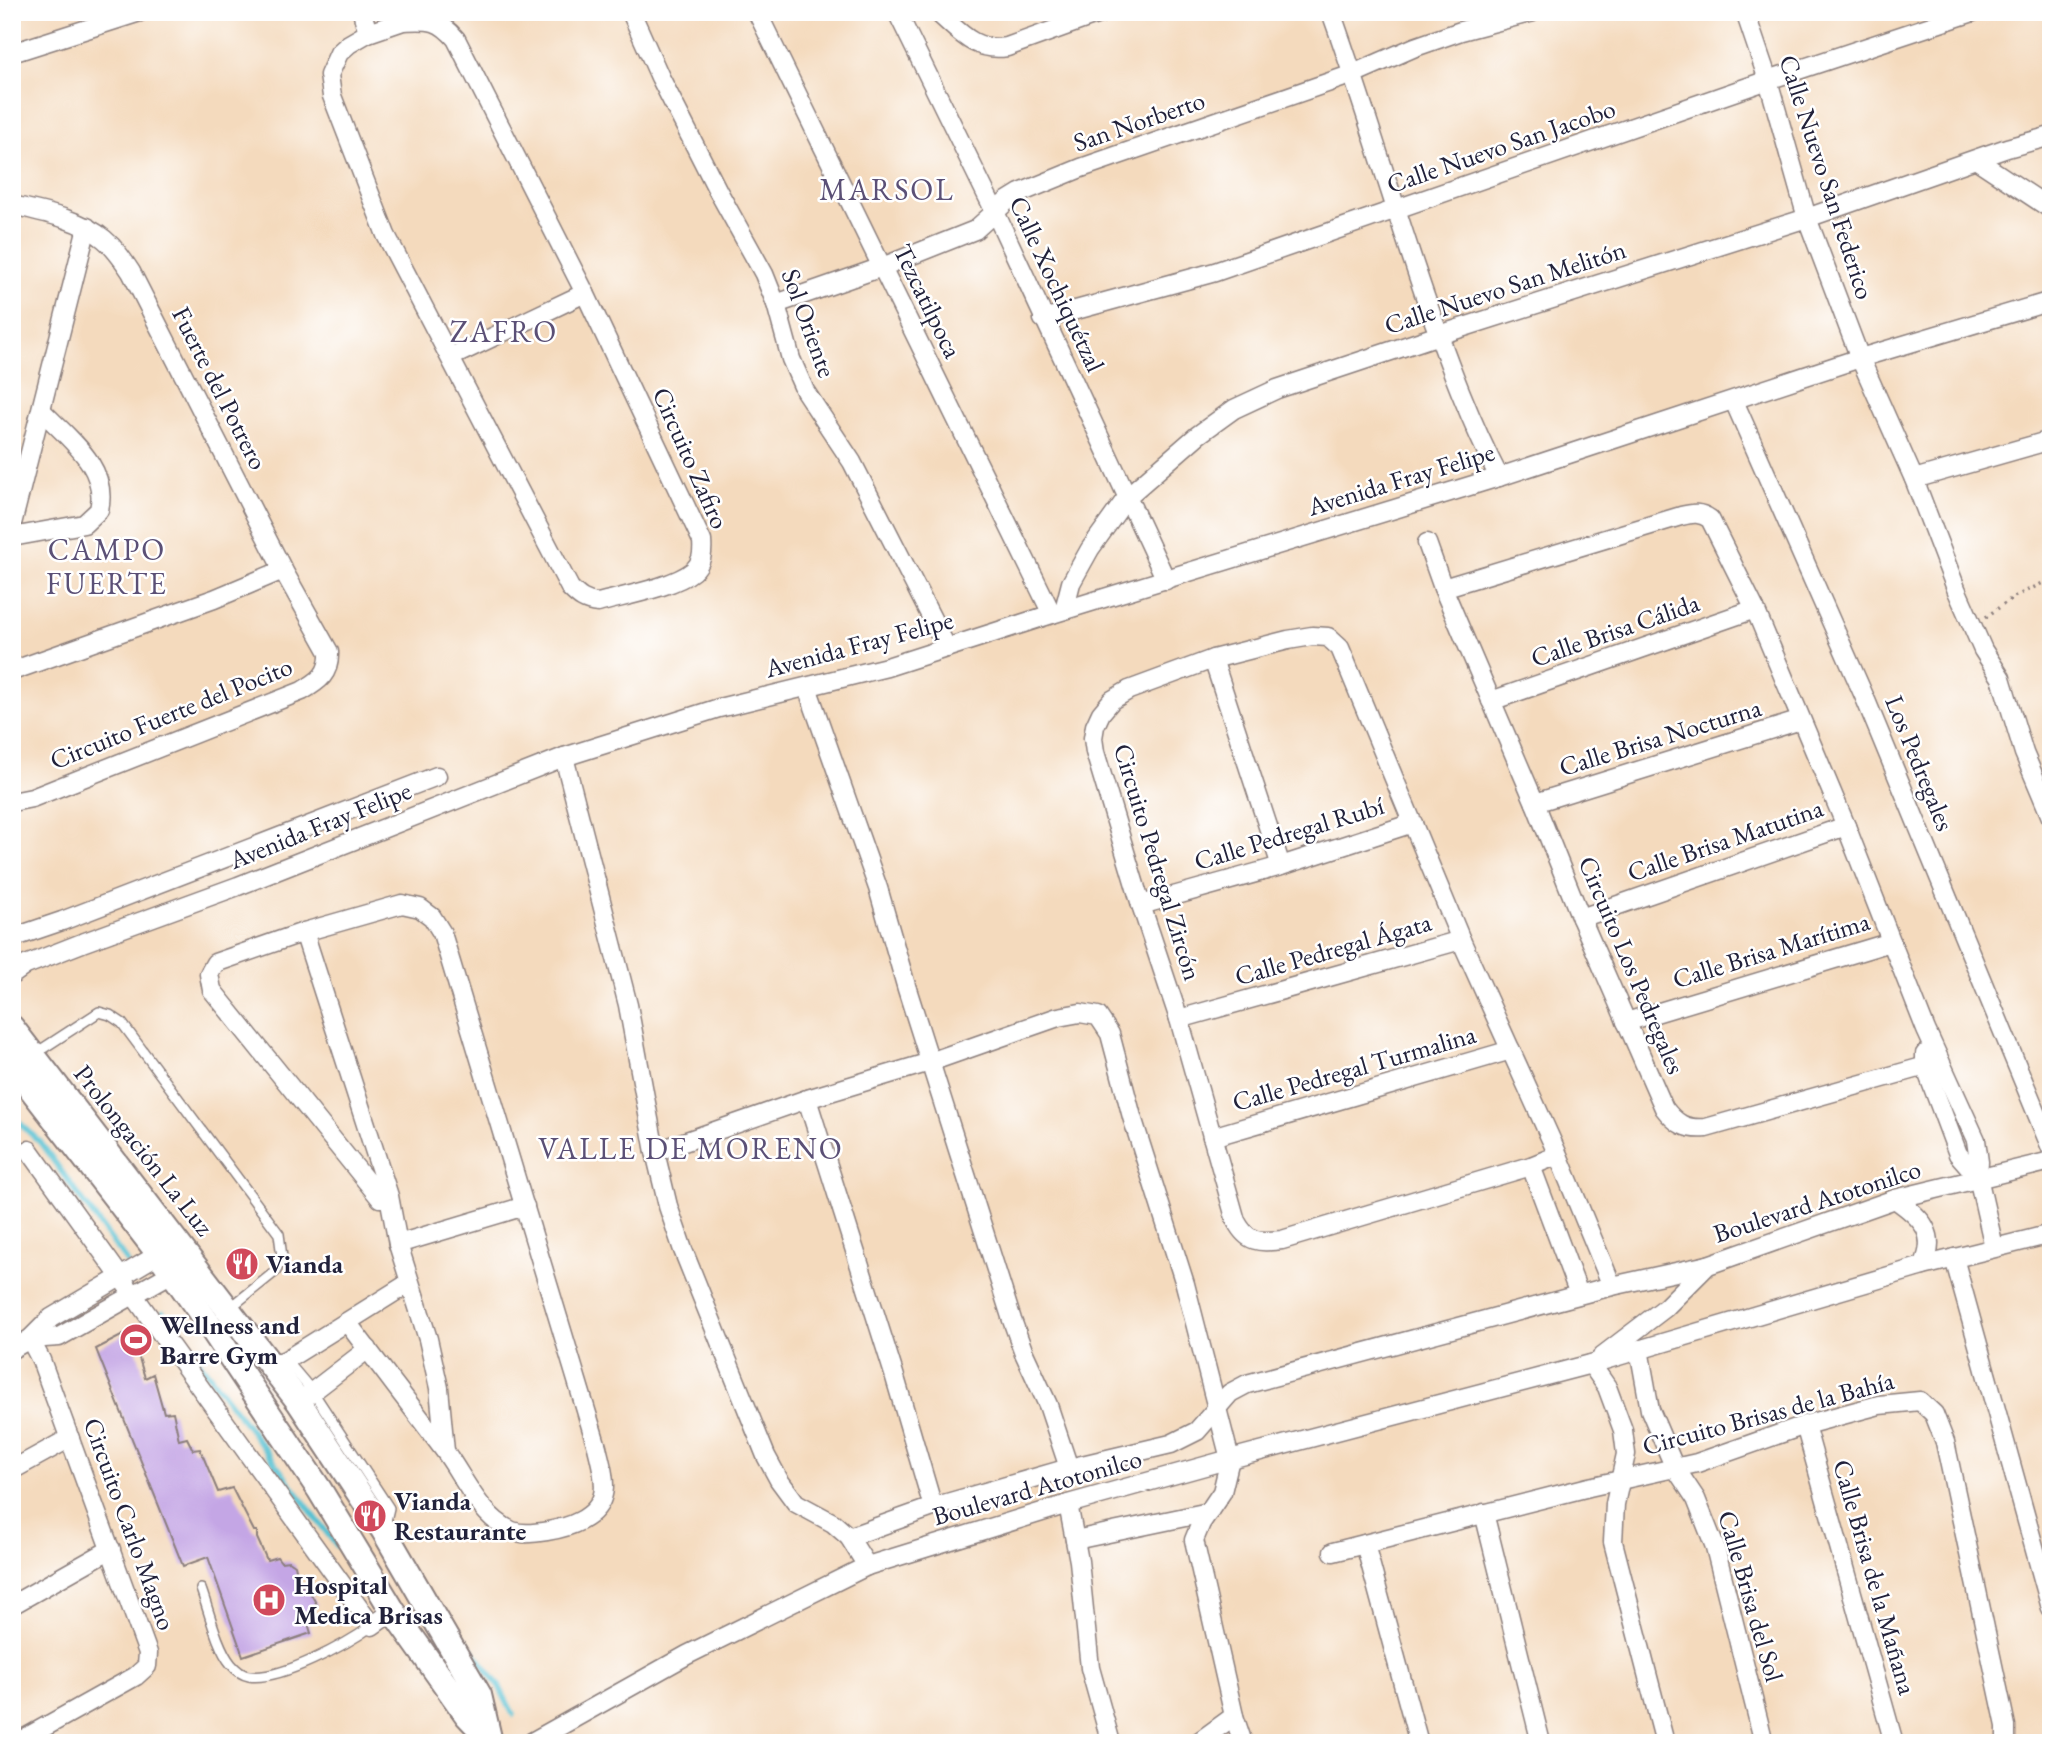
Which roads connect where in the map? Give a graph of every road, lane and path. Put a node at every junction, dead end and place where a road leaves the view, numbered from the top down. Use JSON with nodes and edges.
{"nodes":[{"id":1,"x":140,"y":12,"type":"edge"},
{"id":2,"x":362,"y":12,"type":"edge"},
{"id":3,"x":631,"y":12,"type":"edge"},
{"id":4,"x":757,"y":12,"type":"edge"},
{"id":5,"x":897,"y":12,"type":"edge"},
{"id":6,"x":937,"y":12,"type":"edge"},
{"id":7,"x":1104,"y":12,"type":"edge"},
{"id":8,"x":1331,"y":12,"type":"edge"},
{"id":9,"x":1533,"y":12,"type":"edge"},
{"id":10,"x":1745,"y":12,"type":"edge"},
{"id":11,"x":1973,"y":12,"type":"edge"},
{"id":12,"x":402,"y":17,"type":"edge"},
{"id":13,"x":1483,"y":18,"type":"edge"},
{"id":14,"x":368,"y":33,"type":"junction"},
{"id":15,"x":12,"y":53,"type":"edge"},
{"id":16,"x":1353,"y":74,"type":"junction"},
{"id":17,"x":1769,"y":80,"type":"junction"},
{"id":18,"x":2051,"y":136,"type":"edge"},
{"id":19,"x":1977,"y":160,"type":"junction"},
{"id":20,"x":12,"y":205,"type":"edge"},
{"id":21,"x":2051,"y":209,"type":"edge"},
{"id":22,"x":1395,"y":211,"type":"junction"},
{"id":23,"x":995,"y":212,"type":"junction"},
{"id":24,"x":1807,"y":218,"type":"junction"},
{"id":25,"x":87,"y":227,"type":"junction"},
{"id":26,"x":882,"y":267,"type":"junction"},
{"id":27,"x":585,"y":293,"type":"junction"},
{"id":28,"x":2051,"y":301,"type":"edge"},
{"id":29,"x":776,"y":304,"type":"junction"},
{"id":30,"x":1043,"y":319,"type":"junction"},
{"id":31,"x":1439,"y":335,"type":"junction"},
{"id":32,"x":451,"y":358,"type":"junction"},
{"id":33,"x":1860,"y":358,"type":"junction"},
{"id":34,"x":1734,"y":401,"type":"junction"},
{"id":35,"x":42,"y":411,"type":"junction"},
{"id":36,"x":2051,"y":440,"type":"edge"},
{"id":37,"x":1499,"y":477,"type":"junction"},
{"id":38,"x":1914,"y":479,"type":"junction"},
{"id":39,"x":1128,"y":496,"type":"junction"},
{"id":40,"x":12,"y":524,"type":"edge"},
{"id":41,"x":12,"y":537,"type":"edge"},
{"id":42,"x":1427,"y":543,"type":"dead end"},
{"id":43,"x":283,"y":570,"type":"junction"},
{"id":44,"x":2051,"y":579,"type":"edge"},
{"id":45,"x":1166,"y":580,"type":"junction"},
{"id":46,"x":1443,"y":588,"type":"junction"},
{"id":47,"x":1755,"y":609,"type":"junction"},
{"id":48,"x":1058,"y":612,"type":"junction"},
{"id":49,"x":1972,"y":625,"type":"junction"},
{"id":50,"x":947,"y":648,"type":"junction"},
{"id":51,"x":329,"y":653,"type":"joint"},
{"id":52,"x":1213,"y":659,"type":"junction"},
{"id":53,"x":12,"y":671,"type":"edge"},
{"id":54,"x":807,"y":687,"type":"junction"},
{"id":55,"x":1491,"y":701,"type":"junction"},
{"id":56,"x":1801,"y":720,"type":"junction"},
{"id":57,"x":564,"y":757,"type":"junction"},
{"id":58,"x":437,"y":776,"type":"dead end"},
{"id":59,"x":12,"y":802,"type":"edge"},
{"id":60,"x":1535,"y":803,"type":"junction"},
{"id":61,"x":2051,"y":817,"type":"edge"},
{"id":62,"x":1413,"y":822,"type":"junction"},
{"id":63,"x":1846,"y":826,"type":"junction"},
{"id":64,"x":1282,"y":866,"type":"junction"},
{"id":65,"x":1141,"y":905,"type":"junction"},
{"id":66,"x":1581,"y":918,"type":"junction"},
{"id":67,"x":304,"y":932,"type":"junction"},
{"id":68,"x":12,"y":937,"type":"edge"},
{"id":69,"x":1461,"y":940,"type":"junction"},
{"id":70,"x":1891,"y":942,"type":"junction"},
{"id":71,"x":12,"y":975,"type":"edge"},
{"id":72,"x":1179,"y":1019,"type":"junction"},
{"id":73,"x":1626,"y":1022,"type":"junction"},
{"id":74,"x":12,"y":1028,"type":"edge"},
{"id":75,"x":1511,"y":1050,"type":"junction"},
{"id":76,"x":22,"y":1060,"type":"edge"},
{"id":77,"x":930,"y":1062,"type":"junction"},
{"id":78,"x":1932,"y":1064,"type":"junction"},
{"id":79,"x":807,"y":1099,"type":"junction"},
{"id":80,"x":1212,"y":1137,"type":"junction"},
{"id":81,"x":2051,"y":1148,"type":"edge"},
{"id":82,"x":29,"y":1150,"type":"dead end"},
{"id":83,"x":655,"y":1152,"type":"junction"},
{"id":84,"x":1558,"y":1155,"type":"junction"},
{"id":85,"x":2051,"y":1161,"type":"edge"},
{"id":86,"x":1531,"y":1166,"type":"junction"},
{"id":87,"x":1978,"y":1177,"type":"junction"},
{"id":88,"x":389,"y":1196,"type":"junction"},
{"id":89,"x":1895,"y":1199,"type":"junction"},
{"id":90,"x":525,"y":1206,"type":"junction"},
{"id":91,"x":2051,"y":1234,"type":"edge"},
{"id":92,"x":398,"y":1244,"type":"junction"},
{"id":93,"x":1994,"y":1247,"type":"junction"},
{"id":94,"x":1954,"y":1258,"type":"junction"},
{"id":95,"x":165,"y":1263,"type":"junction"},
{"id":96,"x":1708,"y":1265,"type":"junction"},
{"id":97,"x":1923,"y":1266,"type":"junction"},
{"id":98,"x":121,"y":1278,"type":"junction"},
{"id":99,"x":409,"y":1283,"type":"junction"},
{"id":100,"x":1612,"y":1286,"type":"junction"},
{"id":101,"x":1579,"y":1294,"type":"junction"},
{"id":102,"x":134,"y":1296,"type":"junction"},
{"id":103,"x":228,"y":1309,"type":"junction"},
{"id":104,"x":346,"y":1322,"type":"junction"},
{"id":105,"x":30,"y":1339,"type":"junction"},
{"id":106,"x":12,"y":1349,"type":"edge"},
{"id":107,"x":368,"y":1349,"type":"junction"},
{"id":108,"x":1639,"y":1349,"type":"junction"},
{"id":109,"x":279,"y":1363,"type":"junction"},
{"id":110,"x":1591,"y":1364,"type":"junction"},
{"id":111,"x":306,"y":1397,"type":"junction"},
{"id":112,"x":1217,"y":1406,"type":"junction"},
{"id":113,"x":1805,"y":1425,"type":"junction"},
{"id":114,"x":71,"y":1438,"type":"junction"},
{"id":115,"x":445,"y":1451,"type":"junction"},
{"id":116,"x":1230,"y":1459,"type":"junction"},
{"id":117,"x":1674,"y":1466,"type":"junction"},
{"id":118,"x":1069,"y":1468,"type":"junction"},
{"id":119,"x":12,"y":1470,"type":"edge"},
{"id":120,"x":1622,"y":1481,"type":"junction"},
{"id":121,"x":1068,"y":1504,"type":"junction"},
{"id":122,"x":933,"y":1507,"type":"junction"},
{"id":123,"x":1209,"y":1512,"type":"junction"},
{"id":124,"x":1484,"y":1513,"type":"junction"},
{"id":125,"x":849,"y":1537,"type":"junction"},
{"id":126,"x":1075,"y":1540,"type":"junction"},
{"id":127,"x":1365,"y":1544,"type":"junction"},
{"id":128,"x":111,"y":1549,"type":"junction"},
{"id":129,"x":1332,"y":1552,"type":"dead end"},
{"id":130,"x":867,"y":1566,"type":"junction"},
{"id":131,"x":201,"y":1589,"type":"dead end"},
{"id":132,"x":12,"y":1605,"type":"edge"},
{"id":133,"x":2051,"y":1608,"type":"edge"},
{"id":134,"x":393,"y":1611,"type":"junction"},
{"id":135,"x":372,"y":1626,"type":"junction"},
{"id":136,"x":1234,"y":1716,"type":"junction"},
{"id":137,"x":491,"y":1740,"type":"edge"},
{"id":138,"x":16,"y":1743,"type":"edge"},
{"id":139,"x":530,"y":1743,"type":"edge"},
{"id":140,"x":1111,"y":1743,"type":"edge"},
{"id":141,"x":1197,"y":1743,"type":"edge"},
{"id":142,"x":1242,"y":1743,"type":"edge"},
{"id":143,"x":1419,"y":1743,"type":"edge"},
{"id":144,"x":1541,"y":1743,"type":"edge"},
{"id":145,"x":1665,"y":1743,"type":"edge"},
{"id":146,"x":1764,"y":1743,"type":"edge"},
{"id":147,"x":1894,"y":1743,"type":"edge"},
{"id":148,"x":2006,"y":1743,"type":"edge"}],
"edges":[{"from":1,"to":15,"type":"street"},
{"from":2,"to":14,"type":"street"},
{"from":3,"to":29,"type":"street","name":"Sol Oriente"},
{"from":4,"to":26,"type":"street","name":"Tezcatilpoca"},
{"from":5,"to":23,"type":"street","name":"Calle Xochiquétzal"},
{"from":6,"to":7,"type":"street"},
{"from":8,"to":16,"type":"street"},
{"from":9,"to":13,"type":"street","name":"San Norberto"},
{"from":10,"to":17,"type":"street","name":"Calle Nuevo San Federico"},
{"from":11,"to":17,"type":"street","name":"Calle Nuevo San Jacobo"},
{"from":12,"to":14,"type":"street","name":"Circuito Zafiro"},
{"from":12,"to":27,"type":"street","name":"Circuito Zafiro"},
{"from":13,"to":16,"type":"street","name":"San Norberto"},
{"from":14,"to":32,"type":"street","name":"Circuito Zafiro"},
{"from":16,"to":22,"type":"street"},
{"from":16,"to":23,"type":"street","name":"San Norberto"},
{"from":17,"to":22,"type":"street","name":"Calle Nuevo San Jacobo"},
{"from":17,"to":24,"type":"street","name":"Calle Nuevo San Federico"},
{"from":18,"to":19,"type":"street","name":"Calle Nuevo San Melitón"},
{"from":19,"to":21,"type":"street"},
{"from":19,"to":24,"type":"street","name":"Calle Nuevo San Melitón"},
{"from":20,"to":25,"type":"street","name":"Fuerte del Potrero"},
{"from":22,"to":30,"type":"street","name":"Calle Nuevo San Jacobo"},
{"from":22,"to":31,"type":"street"},
{"from":23,"to":26,"type":"street","name":"San Norberto"},
{"from":23,"to":30,"type":"street","name":"Calle Xochiquétzal"},
{"from":24,"to":31,"type":"street","name":"Calle Nuevo San Melitón"},
{"from":24,"to":33,"type":"street","name":"Calle Nuevo San Federico"},
{"from":25,"to":35,"type":"street"},
{"from":25,"to":43,"type":"street","name":"Fuerte del Potrero"},
{"from":26,"to":29,"type":"street","name":"San Norberto"},
{"from":26,"to":48,"type":"street","name":"Tezcatilpoca"},
{"from":27,"to":32,"type":"street"},
{"from":27,"to":32,"type":"street","name":"Circuito Zafiro"},
{"from":28,"to":33,"type":"street","name":"Avenida Fray Felipe"},
{"from":29,"to":50,"type":"street","name":"Sol Oriente"},
{"from":30,"to":39,"type":"street","name":"Calle Xochiquétzal"},
{"from":31,"to":37,"type":"street"},
{"from":31,"to":39,"type":"street","name":"Calle Nuevo San Melitón"},
{"from":33,"to":34,"type":"street","name":"Avenida Fray Felipe"},
{"from":33,"to":38,"type":"street","name":"Calle Nuevo San Federico"},
{"from":34,"to":37,"type":"street","name":"Avenida Fray Felipe"},
{"from":34,"to":81,"type":"street","name":"Los Pedregales"},
{"from":35,"to":40,"type":"street"},
{"from":35,"to":41,"type":"street"},
{"from":36,"to":38,"type":"street"},
{"from":37,"to":45,"type":"street","name":"Avenida Fray Felipe"},
{"from":38,"to":49,"type":"street","name":"Calle Nuevo San Federico"},
{"from":39,"to":45,"type":"street","name":"Calle Xochiquétzal"},
{"from":39,"to":48,"type":"street","name":"Calle Nuevo San Melitón"},
{"from":42,"to":46,"type":"street","name":"Circuito Los Pedregales"},
{"from":43,"to":51,"type":"street","name":"Fuerte del Potrero"},
{"from":43,"to":53,"type":"street"},
{"from":44,"to":49,"type":"path"},
{"from":45,"to":48,"type":"street","name":"Avenida Fray Felipe"},
{"from":46,"to":47,"type":"street"},
{"from":46,"to":55,"type":"street","name":"Circuito Los Pedregales"},
{"from":47,"to":55,"type":"street","name":"Calle Brisa Cálida"},
{"from":47,"to":56,"type":"street"},
{"from":48,"to":50,"type":"street","name":"Avenida Fray Felipe"},
{"from":49,"to":61,"type":"street","name":"Calle Nuevo San Federico"},
{"from":50,"to":54,"type":"street","name":"Avenida Fray Felipe"},
{"from":51,"to":59,"type":"street","name":"Circuito Fuerte del Pocito"},
{"from":52,"to":62,"type":"street","name":"Circuito Pedregal Zircón"},
{"from":52,"to":64,"type":"street"},
{"from":52,"to":65,"type":"street","name":"Circuito Pedregal Zircón"},
{"from":54,"to":57,"type":"street","name":"Avenida Fray Felipe"},
{"from":54,"to":77,"type":"street"},
{"from":55,"to":60,"type":"street","name":"Circuito Los Pedregales"},
{"from":56,"to":60,"type":"street","name":"Calle Brisa Nocturna"},
{"from":56,"to":63,"type":"street"},
{"from":57,"to":71,"type":"street","name":"Avenida Fray Felipe"},
{"from":57,"to":83,"type":"street"},
{"from":58,"to":68,"type":"street","name":"Avenida Fray Felipe"},
{"from":60,"to":66,"type":"street","name":"Circuito Los Pedregales"},
{"from":62,"to":64,"type":"street","name":"Calle Pedregal Rubí"},
{"from":62,"to":69,"type":"street","name":"Circuito Pedregal Zircón"},
{"from":63,"to":66,"type":"street","name":"Calle Brisa Matutina"},
{"from":63,"to":70,"type":"street"},
{"from":64,"to":65,"type":"street","name":"Calle Pedregal Rubí"},
{"from":65,"to":72,"type":"street","name":"Circuito Pedregal Zircón"},
{"from":66,"to":73,"type":"street","name":"Circuito Los Pedregales"},
{"from":67,"to":88,"type":"street"},
{"from":67,"to":88,"type":"street"},
{"from":67,"to":90,"type":"street"},
{"from":69,"to":72,"type":"street","name":"Calle Pedregal Ágata"},
{"from":69,"to":75,"type":"street","name":"Circuito Pedregal Zircón"},
{"from":70,"to":73,"type":"street","name":"Calle Brisa Marítima"},
{"from":70,"to":78,"type":"street"},
{"from":72,"to":80,"type":"street","name":"Circuito Pedregal Zircón"},
{"from":73,"to":78,"type":"street","name":"Circuito Los Pedregales"},
{"from":74,"to":76,"type":"main road","name":"Prolongación La Luz"},
{"from":75,"to":80,"type":"street","name":"Calle Pedregal Turmalina"},
{"from":75,"to":84,"type":"street","name":"Circuito Pedregal Zircón"},
{"from":76,"to":95,"type":"main road","name":"Prolongación La Luz"},
{"from":76,"to":103,"type":"main road","name":"Prolongación La Luz"},
{"from":76,"to":103,"type":"lane"},
{"from":77,"to":79,"type":"street"},
{"from":77,"to":112,"type":"street"},
{"from":77,"to":118,"type":"street"},
{"from":78,"to":87,"type":"street"},
{"from":79,"to":83,"type":"street"},
{"from":79,"to":122,"type":"street"},
{"from":80,"to":86,"type":"street","name":"Circuito Pedregal Zircón"},
{"from":82,"to":98,"type":"street"},
{"from":83,"to":125,"type":"street"},
{"from":84,"to":86,"type":"street","name":"Circuito Pedregal Zircón"},
{"from":84,"to":100,"type":"street","name":"Circuito Pedregal Zircón"},
{"from":85,"to":87,"type":"street","name":"Boulevard Atotonilco"},
{"from":86,"to":101,"type":"street"},
{"from":87,"to":89,"type":"street","name":"Boulevard Atotonilco"},
{"from":87,"to":93,"type":"street"},
{"from":88,"to":92,"type":"street"},
{"from":89,"to":96,"type":"street","name":"Boulevard Atotonilco"},
{"from":89,"to":97,"type":"street"},
{"from":90,"to":92,"type":"street"},
{"from":90,"to":115,"type":"street"},
{"from":91,"to":93,"type":"street","name":"Boulevard Atotonilco"},
{"from":92,"to":99,"type":"street"},
{"from":93,"to":94,"type":"street","name":"Boulevard Atotonilco"},
{"from":94,"to":97,"type":"street","name":"Boulevard Atotonilco"},
{"from":94,"to":133,"type":"street"},
{"from":95,"to":98,"type":"street"},
{"from":95,"to":102,"type":"street"},
{"from":95,"to":134,"type":"main road","name":"Prolongación La Luz"},
{"from":96,"to":100,"type":"street"},
{"from":96,"to":110,"type":"street","name":"Boulevard Atotonilco"},
{"from":97,"to":108,"type":"street","name":"Boulevard Atotonilco"},
{"from":98,"to":102,"type":"street"},
{"from":98,"to":105,"type":"street"},
{"from":99,"to":104,"type":"street"},
{"from":99,"to":115,"type":"street"},
{"from":100,"to":101,"type":"street"},
{"from":101,"to":112,"type":"street"},
{"from":102,"to":105,"type":"street"},
{"from":102,"to":135,"type":"street"},
{"from":103,"to":109,"type":"main road","name":"Prolongación La Luz"},
{"from":104,"to":107,"type":"street"},
{"from":104,"to":109,"type":"street"},
{"from":105,"to":106,"type":"street"},
{"from":105,"to":114,"type":"street","name":"Circuito Carlo Magno"},
{"from":107,"to":111,"type":"street"},
{"from":107,"to":115,"type":"street"},
{"from":108,"to":110,"type":"street","name":"Boulevard Atotonilco"},
{"from":108,"to":117,"type":"street","name":"Calle Brisa del Sol"},
{"from":109,"to":111,"type":"main road","name":"Prolongación La Luz"},
{"from":110,"to":116,"type":"street","name":"Boulevard Atotonilco"},
{"from":110,"to":120,"type":"street"},
{"from":111,"to":137,"type":"main road","name":"Prolongación La Luz"},
{"from":112,"to":116,"type":"street"},
{"from":112,"to":118,"type":"street"},
{"from":113,"to":117,"type":"street","name":"Circuito Brisas de la Bahía"},
{"from":113,"to":147,"type":"street","name":"Calle Brisa de la Mañana"},
{"from":113,"to":148,"type":"street","name":"Circuito Brisas de la Bahía"},
{"from":114,"to":119,"type":"street"},
{"from":114,"to":128,"type":"street","name":"Circuito Carlo Magno"},
{"from":116,"to":121,"type":"street","name":"Boulevard Atotonilco"},
{"from":116,"to":123,"type":"street"},
{"from":117,"to":120,"type":"street","name":"Circuito Brisas de la Bahía"},
{"from":117,"to":146,"type":"street","name":"Calle Brisa del Sol"},
{"from":118,"to":122,"type":"street"},
{"from":120,"to":124,"type":"street","name":"Circuito Brisas de la Bahía"},
{"from":120,"to":145,"type":"street"},
{"from":121,"to":126,"type":"street"},
{"from":121,"to":130,"type":"street","name":"Boulevard Atotonilco"},
{"from":122,"to":125,"type":"street"},
{"from":123,"to":126,"type":"street"},
{"from":123,"to":136,"type":"street"},
{"from":124,"to":127,"type":"street","name":"Circuito Brisas de la Bahía"},
{"from":124,"to":144,"type":"street"},
{"from":125,"to":130,"type":"street"},
{"from":126,"to":140,"type":"street"},
{"from":127,"to":129,"type":"street","name":"Circuito Brisas de la Bahía"},
{"from":127,"to":143,"type":"street"},
{"from":128,"to":132,"type":"street"},
{"from":128,"to":138,"type":"street","name":"Circuito Carlo Magno"},
{"from":130,"to":139,"type":"street","name":"Boulevard Atotonilco"},
{"from":131,"to":135,"type":"lane"},
{"from":134,"to":135,"type":"street"},
{"from":134,"to":137,"type":"main road","name":"Prolongación La Luz"},
{"from":136,"to":141,"type":"street"},
{"from":136,"to":142,"type":"street"}]}
